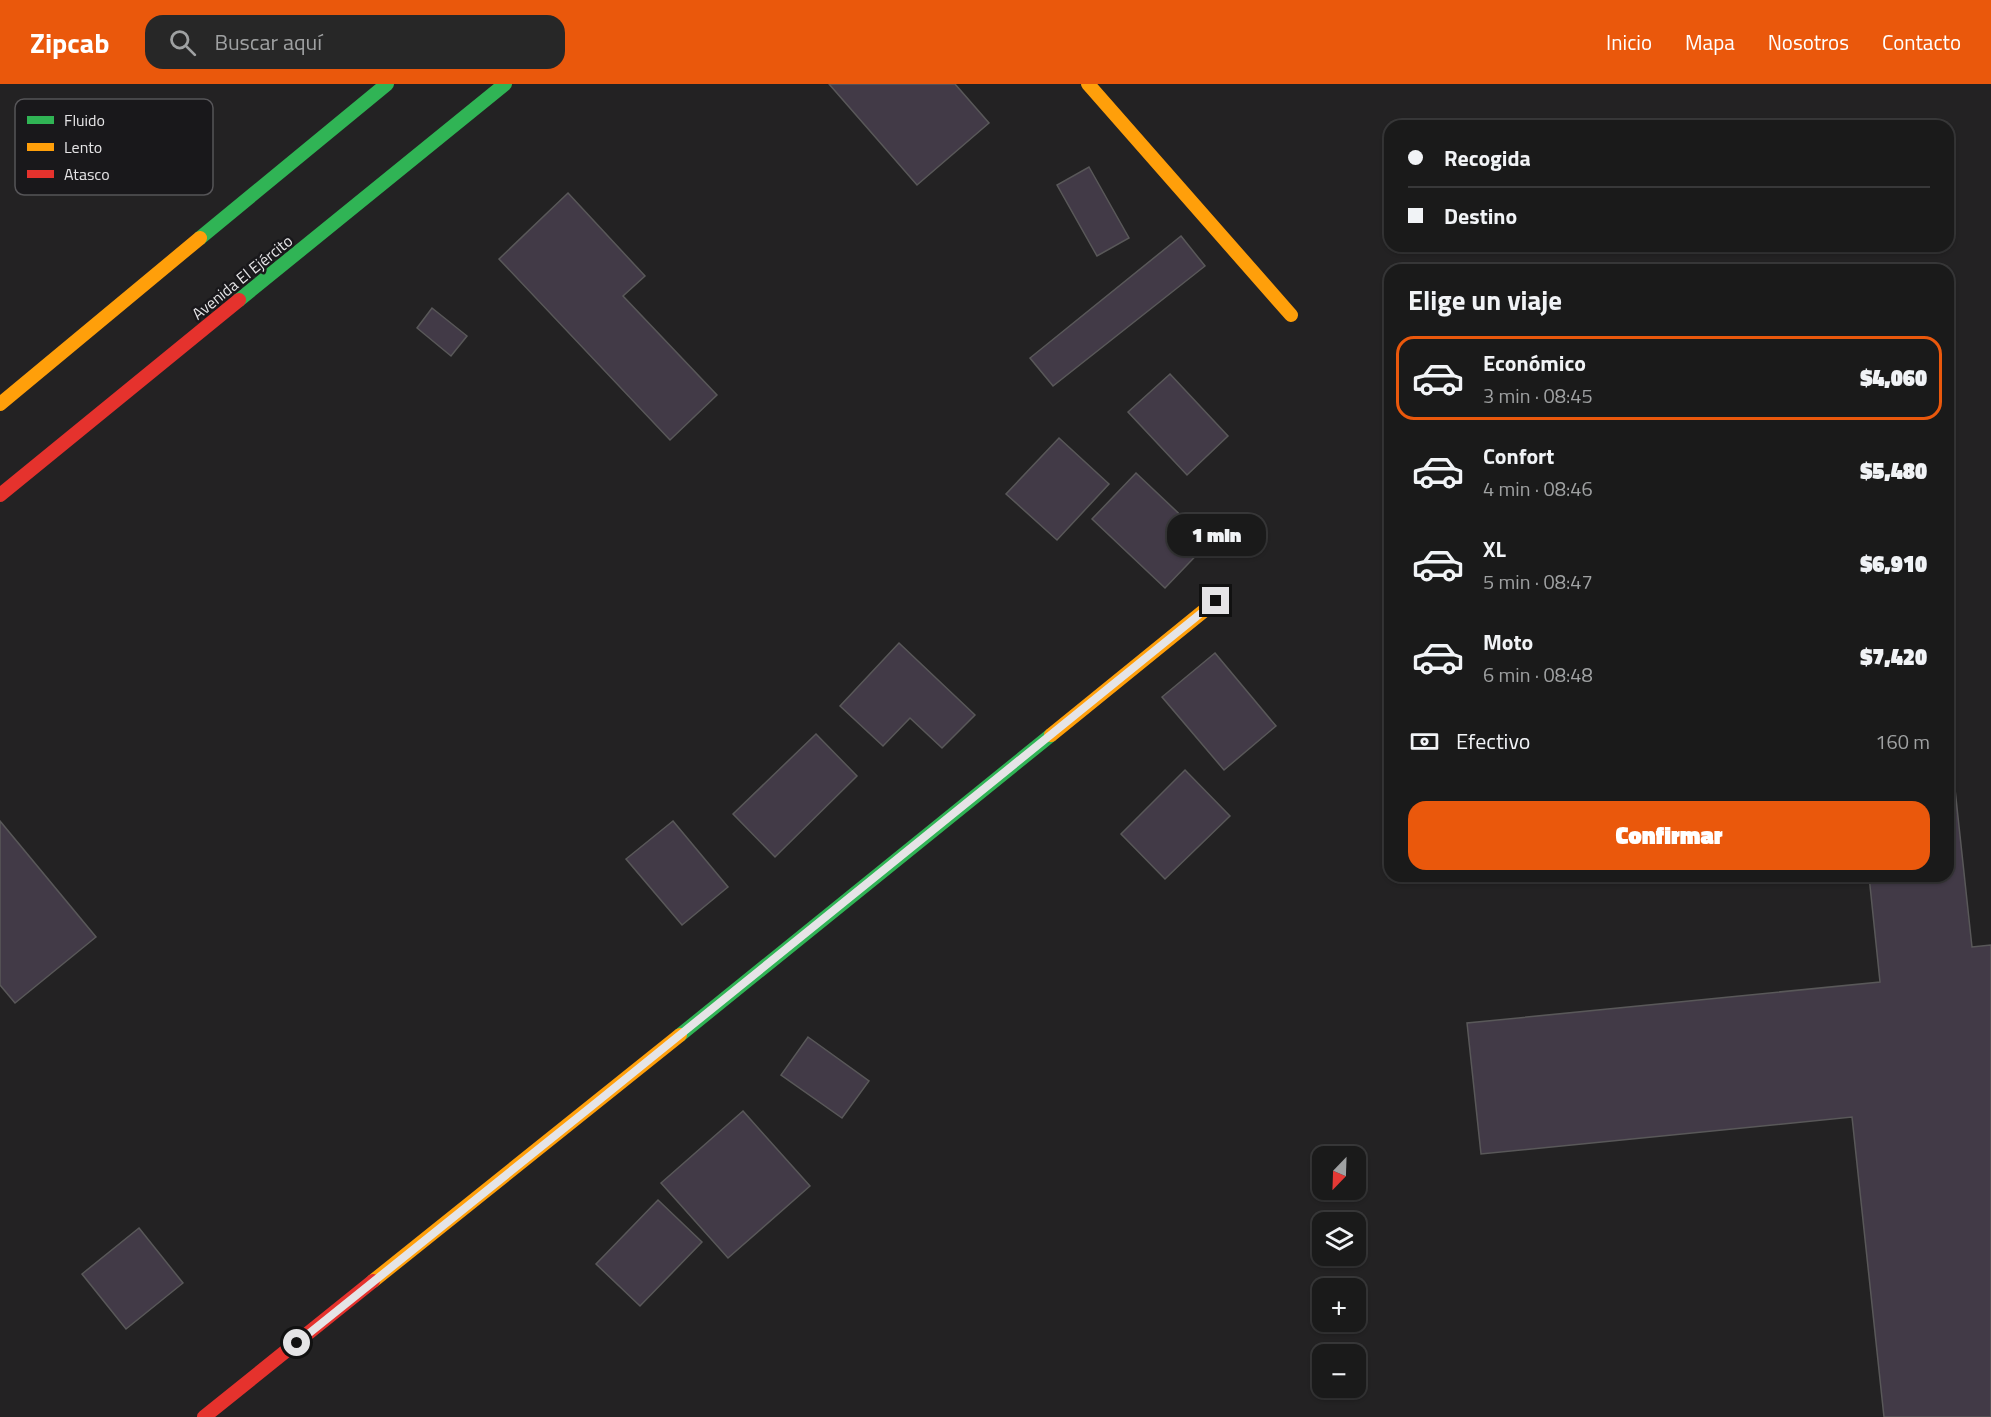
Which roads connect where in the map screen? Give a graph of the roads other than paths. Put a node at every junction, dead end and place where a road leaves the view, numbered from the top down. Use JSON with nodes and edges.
{"nodes":[{"id":1,"x":387,"y":84,"type":"edge"},
{"id":2,"x":505,"y":84,"type":"edge"},
{"id":3,"x":1088,"y":84,"type":"edge"},
{"id":4,"x":1292,"y":315,"type":"dead end"},
{"id":5,"x":0,"y":404,"type":"edge"},
{"id":6,"x":0,"y":495,"type":"edge"},
{"id":7,"x":1216,"y":601,"type":"dead end"},
{"id":8,"x":204,"y":1417,"type":"edge"}],
"edges":[{"from":1,"to":5,"type":"street"},
{"from":2,"to":6,"type":"street","name":"Avenida El Ejército"},
{"from":3,"to":4,"type":"street"},
{"from":7,"to":8,"type":"street"}]}
